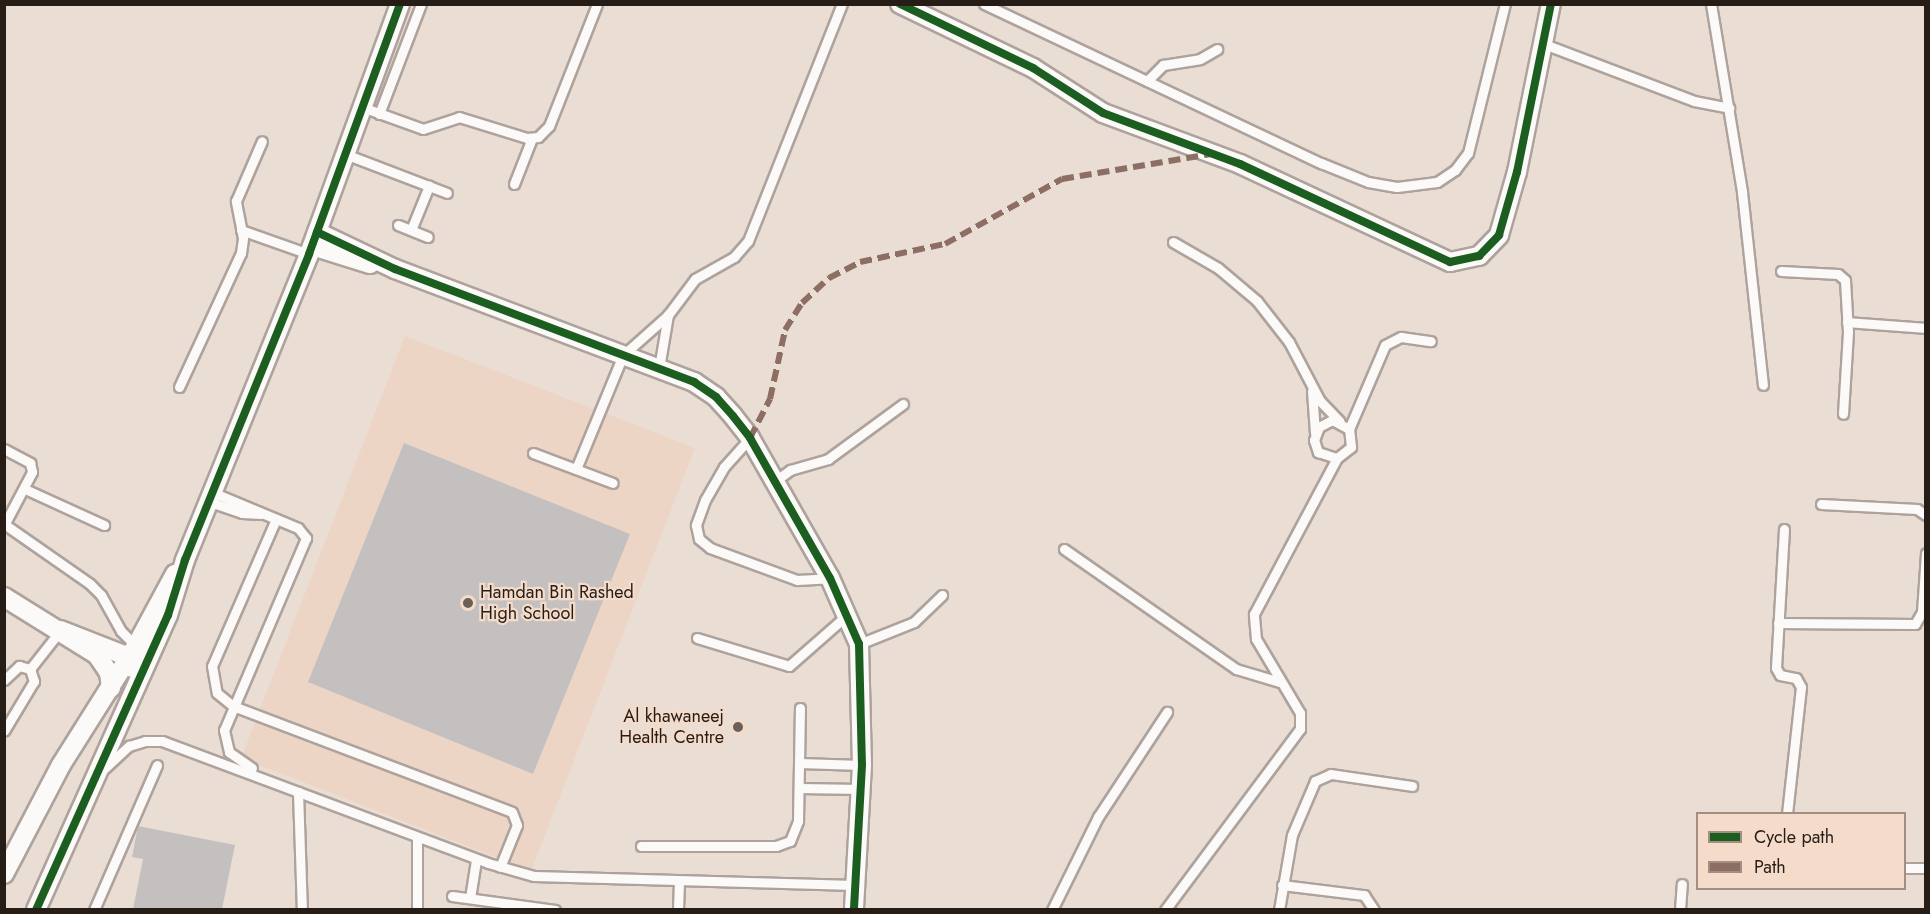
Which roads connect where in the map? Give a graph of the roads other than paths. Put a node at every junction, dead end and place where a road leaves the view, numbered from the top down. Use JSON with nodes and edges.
{"nodes":[{"id":1,"x":400,"y":4,"type":"edge"},
{"id":2,"x":421,"y":4,"type":"edge"},
{"id":3,"x":597,"y":4,"type":"edge"},
{"id":4,"x":842,"y":4,"type":"edge"},
{"id":5,"x":900,"y":4,"type":"edge"},
{"id":6,"x":984,"y":4,"type":"edge"},
{"id":7,"x":1505,"y":4,"type":"edge"},
{"id":8,"x":1551,"y":4,"type":"edge"},
{"id":9,"x":1711,"y":4,"type":"edge"},
{"id":10,"x":1544,"y":44,"type":"junction"},
{"id":11,"x":1217,"y":49,"type":"dead end"},
{"id":12,"x":1147,"y":81,"type":"junction"},
{"id":13,"x":362,"y":107,"type":"junction"},
{"id":14,"x":1729,"y":108,"type":"junction"},
{"id":15,"x":380,"y":114,"type":"junction"},
{"id":16,"x":532,"y":138,"type":"junction"},
{"id":17,"x":262,"y":141,"type":"dead end"},
{"id":18,"x":345,"y":154,"type":"junction"},
{"id":19,"x":514,"y":184,"type":"dead end"},
{"id":20,"x":429,"y":186,"type":"junction"},
{"id":21,"x":447,"y":193,"type":"dead end"},
{"id":22,"x":398,"y":225,"type":"dead end"},
{"id":23,"x":241,"y":230,"type":"junction"},
{"id":24,"x":411,"y":230,"type":"junction"},
{"id":25,"x":428,"y":237,"type":"dead end"},
{"id":26,"x":1173,"y":242,"type":"dead end"},
{"id":27,"x":313,"y":244,"type":"junction"},
{"id":28,"x":1782,"y":271,"type":"dead end"},
{"id":29,"x":668,"y":315,"type":"junction"},
{"id":30,"x":1847,"y":322,"type":"junction"},
{"id":31,"x":1926,"y":328,"type":"edge"},
{"id":32,"x":1431,"y":341,"type":"dead end"},
{"id":33,"x":623,"y":355,"type":"junction"},
{"id":34,"x":659,"y":369,"type":"junction"},
{"id":35,"x":1762,"y":385,"type":"dead end"},
{"id":36,"x":179,"y":387,"type":"dead end"},
{"id":37,"x":1312,"y":388,"type":"junction"},
{"id":38,"x":903,"y":404,"type":"dead end"},
{"id":39,"x":1843,"y":414,"type":"dead end"},
{"id":40,"x":1339,"y":421,"type":"junction"},
{"id":41,"x":1349,"y":429,"type":"junction"},
{"id":42,"x":1315,"y":433,"type":"junction"},
{"id":43,"x":750,"y":438,"type":"junction"},
{"id":44,"x":4,"y":449,"type":"edge"},
{"id":45,"x":533,"y":453,"type":"dead end"},
{"id":46,"x":1337,"y":458,"type":"junction"},
{"id":47,"x":576,"y":469,"type":"junction"},
{"id":48,"x":774,"y":481,"type":"junction"},
{"id":49,"x":613,"y":483,"type":"dead end"},
{"id":50,"x":25,"y":489,"type":"junction"},
{"id":51,"x":212,"y":497,"type":"junction"},
{"id":52,"x":1821,"y":504,"type":"dead end"},
{"id":53,"x":1926,"y":515,"type":"edge"},
{"id":54,"x":276,"y":519,"type":"junction"},
{"id":55,"x":104,"y":525,"type":"dead end"},
{"id":56,"x":6,"y":526,"type":"edge"},
{"id":57,"x":1784,"y":529,"type":"dead end"},
{"id":58,"x":1064,"y":549,"type":"dead end"},
{"id":59,"x":1926,"y":553,"type":"edge"},
{"id":60,"x":185,"y":560,"type":"junction"},
{"id":61,"x":830,"y":578,"type":"junction"},
{"id":62,"x":942,"y":595,"type":"dead end"},
{"id":63,"x":4,"y":597,"type":"edge"},
{"id":64,"x":846,"y":616,"type":"junction"},
{"id":65,"x":1778,"y":623,"type":"junction"},
{"id":66,"x":60,"y":630,"type":"junction"},
{"id":67,"x":697,"y":638,"type":"dead end"},
{"id":68,"x":859,"y":644,"type":"junction"},
{"id":69,"x":133,"y":652,"type":"junction"},
{"id":70,"x":30,"y":669,"type":"junction"},
{"id":71,"x":4,"y":680,"type":"edge"},
{"id":72,"x":1280,"y":682,"type":"junction"},
{"id":73,"x":111,"y":688,"type":"junction"},
{"id":74,"x":233,"y":706,"type":"junction"},
{"id":75,"x":800,"y":708,"type":"dead end"},
{"id":76,"x":1167,"y":712,"type":"dead end"},
{"id":77,"x":4,"y":731,"type":"edge"},
{"id":78,"x":799,"y":763,"type":"junction"},
{"id":79,"x":157,"y":765,"type":"dead end"},
{"id":80,"x":862,"y":765,"type":"junction"},
{"id":81,"x":98,"y":775,"type":"junction"},
{"id":82,"x":276,"y":784,"type":"junction"},
{"id":83,"x":1412,"y":786,"type":"dead end"},
{"id":84,"x":799,"y":788,"type":"junction"},
{"id":85,"x":861,"y":789,"type":"junction"},
{"id":86,"x":298,"y":792,"type":"junction"},
{"id":87,"x":1787,"y":812,"type":"edge"},
{"id":88,"x":417,"y":837,"type":"junction"},
{"id":89,"x":641,"y":846,"type":"dead end"},
{"id":90,"x":476,"y":859,"type":"junction"},
{"id":91,"x":500,"y":867,"type":"junction"},
{"id":92,"x":1906,"y":868,"type":"edge"},
{"id":93,"x":1926,"y":868,"type":"edge"},
{"id":94,"x":4,"y":874,"type":"edge"},
{"id":95,"x":679,"y":882,"type":"junction"},
{"id":96,"x":1682,"y":884,"type":"dead end"},
{"id":97,"x":855,"y":885,"type":"junction"},
{"id":98,"x":1282,"y":885,"type":"junction"},
{"id":99,"x":452,"y":896,"type":"dead end"},
{"id":100,"x":470,"y":898,"type":"junction"},
{"id":101,"x":39,"y":903,"type":"edge"},
{"id":102,"x":526,"y":908,"type":"edge"},
{"id":103,"x":94,"y":909,"type":"edge"},
{"id":104,"x":302,"y":909,"type":"edge"},
{"id":105,"x":417,"y":909,"type":"edge"},
{"id":106,"x":555,"y":909,"type":"edge"},
{"id":107,"x":678,"y":909,"type":"edge"},
{"id":108,"x":854,"y":909,"type":"edge"},
{"id":109,"x":1052,"y":909,"type":"edge"},
{"id":110,"x":1165,"y":909,"type":"edge"},
{"id":111,"x":1279,"y":909,"type":"edge"},
{"id":112,"x":1374,"y":909,"type":"edge"},
{"id":113,"x":1680,"y":909,"type":"edge"}],
"edges":[{"from":1,"to":13,"type":"street"},
{"from":2,"to":15,"type":"lane"},
{"from":3,"to":16,"type":"lane"},
{"from":4,"to":29,"type":"lane"},
{"from":5,"to":10,"type":"street"},
{"from":6,"to":12,"type":"lane"},
{"from":7,"to":12,"type":"lane"},
{"from":8,"to":10,"type":"street"},
{"from":9,"to":14,"type":"lane"},
{"from":10,"to":14,"type":"lane"},
{"from":11,"to":12,"type":"lane"},
{"from":13,"to":15,"type":"lane"},
{"from":13,"to":18,"type":"street"},
{"from":14,"to":35,"type":"lane"},
{"from":15,"to":16,"type":"lane"},
{"from":16,"to":19,"type":"lane"},
{"from":17,"to":23,"type":"lane"},
{"from":18,"to":20,"type":"lane"},
{"from":18,"to":27,"type":"street"},
{"from":20,"to":21,"type":"lane"},
{"from":20,"to":24,"type":"lane"},
{"from":22,"to":24,"type":"lane"},
{"from":23,"to":27,"type":"lane"},
{"from":23,"to":36,"type":"lane"},
{"from":24,"to":25,"type":"lane"},
{"from":26,"to":37,"type":"lane"},
{"from":27,"to":33,"type":"street"},
{"from":27,"to":51,"type":"street"},
{"from":28,"to":30,"type":"lane"},
{"from":29,"to":33,"type":"lane"},
{"from":29,"to":34,"type":"lane"},
{"from":30,"to":31,"type":"lane"},
{"from":30,"to":39,"type":"lane"},
{"from":32,"to":41,"type":"lane"},
{"from":33,"to":34,"type":"street"},
{"from":33,"to":47,"type":"lane"},
{"from":34,"to":43,"type":"street"},
{"from":37,"to":40,"type":"lane"},
{"from":37,"to":42,"type":"lane"},
{"from":38,"to":48,"type":"lane"},
{"from":40,"to":41,"type":"lane"},
{"from":40,"to":42,"type":"lane"},
{"from":41,"to":46,"type":"lane"},
{"from":42,"to":46,"type":"lane"},
{"from":43,"to":48,"type":"street"},
{"from":43,"to":61,"type":"lane"},
{"from":44,"to":50,"type":"lane"},
{"from":45,"to":47,"type":"lane"},
{"from":46,"to":72,"type":"lane"},
{"from":47,"to":49,"type":"lane"},
{"from":48,"to":61,"type":"street"},
{"from":50,"to":55,"type":"lane"},
{"from":50,"to":56,"type":"lane"},
{"from":51,"to":54,"type":"lane"},
{"from":51,"to":60,"type":"street"},
{"from":52,"to":53,"type":"lane"},
{"from":54,"to":74,"type":"lane"},
{"from":54,"to":74,"type":"lane"},
{"from":56,"to":69,"type":"lane"},
{"from":57,"to":65,"type":"lane"},
{"from":58,"to":72,"type":"lane"},
{"from":59,"to":65,"type":"lane"},
{"from":60,"to":69,"type":"street"},
{"from":60,"to":81,"type":"street"},
{"from":61,"to":64,"type":"street"},
{"from":62,"to":68,"type":"lane"},
{"from":63,"to":66,"type":"street"},
{"from":64,"to":67,"type":"lane"},
{"from":64,"to":68,"type":"street"},
{"from":65,"to":87,"type":"lane"},
{"from":66,"to":69,"type":"street"},
{"from":66,"to":70,"type":"lane"},
{"from":66,"to":73,"type":"street"},
{"from":68,"to":80,"type":"street"},
{"from":69,"to":73,"type":"street"},
{"from":69,"to":101,"type":"street"},
{"from":70,"to":71,"type":"lane"},
{"from":70,"to":77,"type":"lane"},
{"from":72,"to":110,"type":"lane"},
{"from":73,"to":94,"type":"street"},
{"from":74,"to":82,"type":"lane"},
{"from":74,"to":91,"type":"lane"},
{"from":75,"to":78,"type":"lane"},
{"from":76,"to":109,"type":"lane"},
{"from":78,"to":80,"type":"lane"},
{"from":78,"to":84,"type":"lane"},
{"from":79,"to":103,"type":"lane"},
{"from":80,"to":85,"type":"street"},
{"from":81,"to":82,"type":"lane"},
{"from":81,"to":101,"type":"street"},
{"from":82,"to":86,"type":"lane"},
{"from":83,"to":98,"type":"lane"},
{"from":84,"to":85,"type":"lane"},
{"from":84,"to":89,"type":"lane"},
{"from":85,"to":97,"type":"street"},
{"from":86,"to":88,"type":"lane"},
{"from":86,"to":104,"type":"lane"},
{"from":88,"to":90,"type":"lane"},
{"from":88,"to":105,"type":"lane"},
{"from":90,"to":91,"type":"lane"},
{"from":90,"to":100,"type":"lane"},
{"from":91,"to":95,"type":"lane"},
{"from":92,"to":93,"type":"lane"},
{"from":95,"to":97,"type":"lane"},
{"from":95,"to":107,"type":"lane"},
{"from":96,"to":113,"type":"lane"},
{"from":97,"to":108,"type":"street"},
{"from":98,"to":111,"type":"lane"},
{"from":98,"to":112,"type":"lane"},
{"from":99,"to":100,"type":"lane"},
{"from":100,"to":102,"type":"lane"},
{"from":102,"to":106,"type":"lane"}]}
